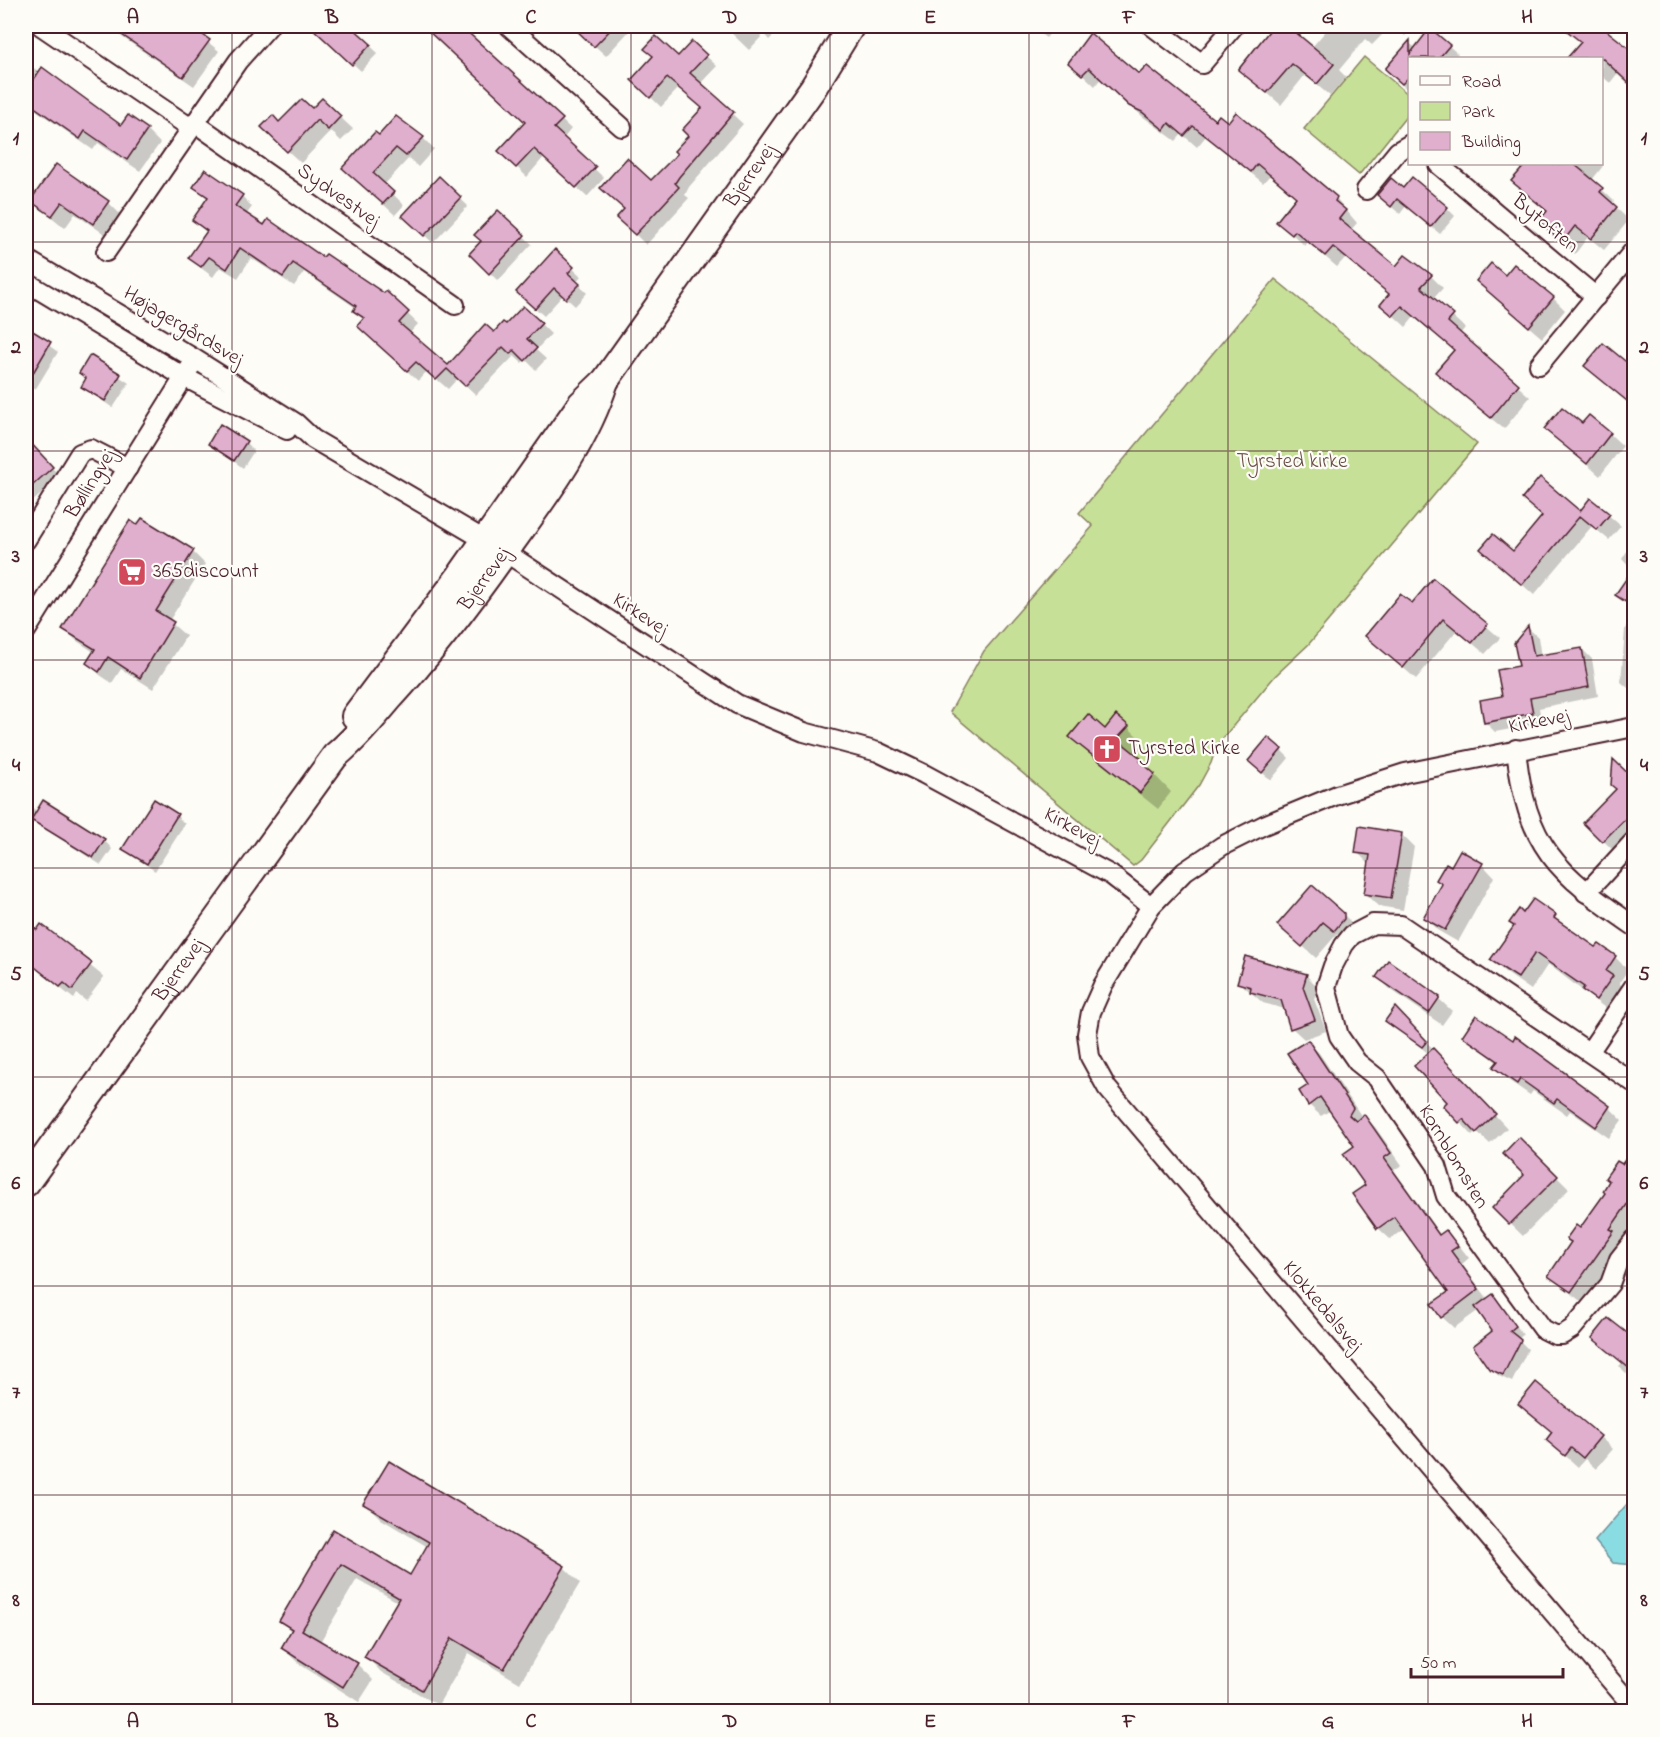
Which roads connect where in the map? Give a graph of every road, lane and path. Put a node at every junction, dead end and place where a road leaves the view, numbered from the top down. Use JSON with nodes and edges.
{"nodes":[{"id":1,"x":41,"y":26,"type":"edge"},
{"id":2,"x":269,"y":26,"type":"edge"},
{"id":3,"x":509,"y":26,"type":"edge"},
{"id":4,"x":851,"y":26,"type":"edge"},
{"id":5,"x":1152,"y":26,"type":"edge"},
{"id":6,"x":1234,"y":26,"type":"edge"},
{"id":7,"x":193,"y":126,"type":"junction"},
{"id":8,"x":622,"y":128,"type":"dead end"},
{"id":9,"x":1408,"y":145,"type":"edge"},
{"id":10,"x":1439,"y":165,"type":"edge"},
{"id":11,"x":1366,"y":190,"type":"dead end"},
{"id":12,"x":1635,"y":250,"type":"edge"},
{"id":13,"x":106,"y":252,"type":"dead end"},
{"id":14,"x":26,"y":259,"type":"edge"},
{"id":15,"x":26,"y":282,"type":"edge"},
{"id":16,"x":1596,"y":297,"type":"junction"},
{"id":17,"x":455,"y":305,"type":"dead end"},
{"id":18,"x":195,"y":359,"type":"junction"},
{"id":19,"x":1539,"y":365,"type":"dead end"},
{"id":20,"x":184,"y":377,"type":"junction"},
{"id":21,"x":313,"y":439,"type":"junction"},
{"id":22,"x":128,"y":468,"type":"junction"},
{"id":23,"x":26,"y":540,"type":"edge"},
{"id":24,"x":495,"y":546,"type":"junction"},
{"id":25,"x":26,"y":631,"type":"edge"},
{"id":26,"x":1635,"y":727,"type":"edge"},
{"id":27,"x":1516,"y":749,"type":"junction"},
{"id":28,"x":1635,"y":841,"type":"edge"},
{"id":29,"x":1586,"y":893,"type":"junction"},
{"id":30,"x":1150,"y":906,"type":"junction"},
{"id":31,"x":1635,"y":926,"type":"edge"},
{"id":32,"x":1635,"y":986,"type":"edge"},
{"id":33,"x":1590,"y":1051,"type":"junction"},
{"id":34,"x":1635,"y":1083,"type":"edge"},
{"id":35,"x":26,"y":1183,"type":"edge"},
{"id":36,"x":1635,"y":1240,"type":"edge"},
{"id":37,"x":1635,"y":1708,"type":"edge"}],
"edges":[{"from":1,"to":7,"type":"street","name":"Sydvestvej"},
{"from":2,"to":7,"type":"street"},
{"from":3,"to":8,"type":"street"},
{"from":4,"to":24,"type":"street","name":"Bjerrevej"},
{"from":5,"to":6,"type":"street"},
{"from":7,"to":13,"type":"street"},
{"from":7,"to":17,"type":"street","name":"Sydvestvej"},
{"from":9,"to":11,"type":"street"},
{"from":10,"to":16,"type":"street","name":"Bytoften"},
{"from":12,"to":16,"type":"street"},
{"from":14,"to":18,"type":"street","name":"Højagergårdsvej"},
{"from":15,"to":20,"type":"street","name":"Højagergårdsvej"},
{"from":16,"to":19,"type":"street"},
{"from":18,"to":20,"type":"street","name":"Bøllingvej"},
{"from":18,"to":21,"type":"street","name":"Højagergårdsvej"},
{"from":20,"to":21,"type":"street","name":"Højagergårdsvej"},
{"from":20,"to":22,"type":"street","name":"Bøllingvej"},
{"from":21,"to":24,"type":"street","name":"Højagergårdsvej"},
{"from":22,"to":23,"type":"street"},
{"from":22,"to":25,"type":"street","name":"Bøllingvej"},
{"from":24,"to":30,"type":"street","name":"Kirkevej"},
{"from":24,"to":35,"type":"street","name":"Bjerrevej"},
{"from":26,"to":27,"type":"street","name":"Kirkevej"},
{"from":27,"to":29,"type":"street"},
{"from":27,"to":30,"type":"street","name":"Kirkevej"},
{"from":28,"to":29,"type":"street"},
{"from":29,"to":31,"type":"street"},
{"from":30,"to":37,"type":"street","name":"Klokkedalsvej"},
{"from":32,"to":33,"type":"street"},
{"from":33,"to":34,"type":"street","name":"Kornblomsten"},
{"from":33,"to":36,"type":"street","name":"Kornblomsten"}]}
